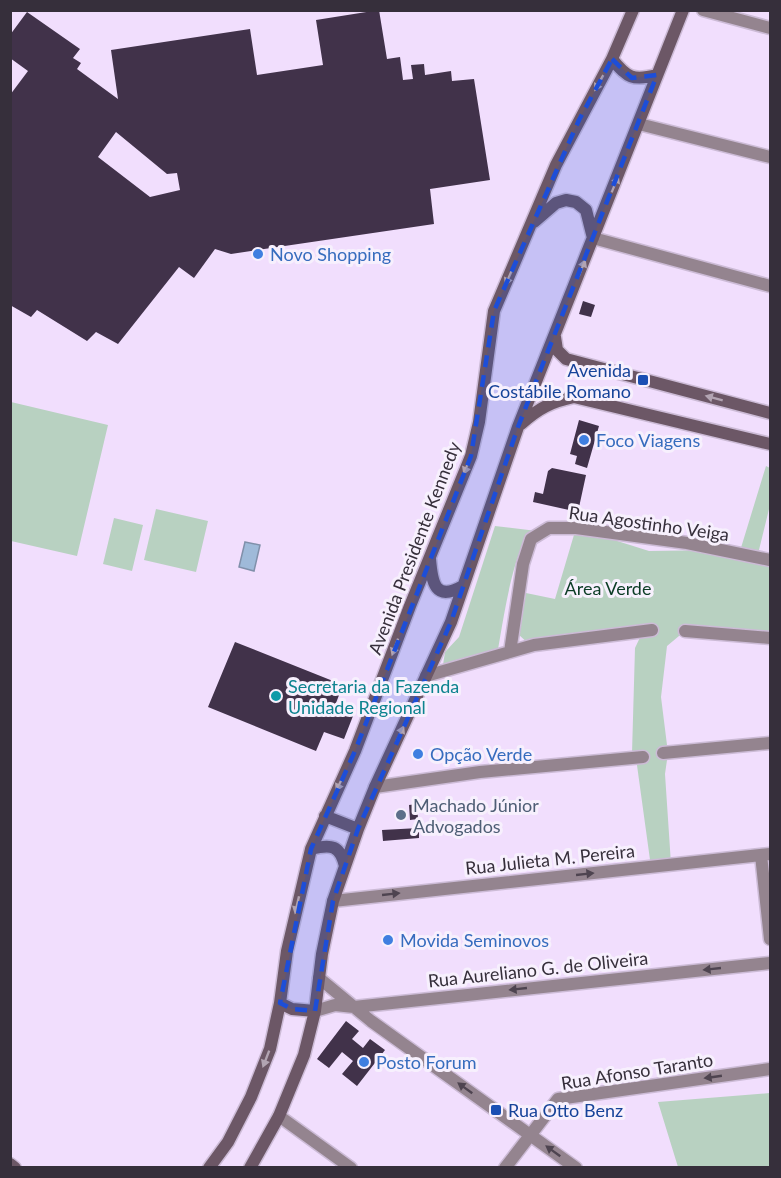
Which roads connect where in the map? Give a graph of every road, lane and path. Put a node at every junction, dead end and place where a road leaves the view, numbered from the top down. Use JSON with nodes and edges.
{"nodes":[{"id":1,"x":633,"y":10,"type":"edge"},
{"id":2,"x":683,"y":10,"type":"edge"},
{"id":3,"x":703,"y":10,"type":"edge"},
{"id":4,"x":771,"y":28,"type":"edge"},
{"id":5,"x":612,"y":59,"type":"junction"},
{"id":6,"x":657,"y":75,"type":"junction"},
{"id":7,"x":639,"y":124,"type":"junction"},
{"id":8,"x":771,"y":157,"type":"edge"},
{"id":9,"x":532,"y":224,"type":"junction"},
{"id":10,"x":593,"y":238,"type":"junction"},
{"id":11,"x":771,"y":286,"type":"edge"},
{"id":12,"x":554,"y":336,"type":"junction"},
{"id":13,"x":771,"y":413,"type":"edge"},
{"id":14,"x":518,"y":427,"type":"junction"},
{"id":15,"x":770,"y":442,"type":"edge"},
{"id":16,"x":430,"y":555,"type":"junction"},
{"id":17,"x":771,"y":560,"type":"edge"},
{"id":18,"x":463,"y":586,"type":"junction"},
{"id":19,"x":652,"y":630,"type":"dead end"},
{"id":20,"x":685,"y":631,"type":"dead end"},
{"id":21,"x":771,"y":638,"type":"edge"},
{"id":22,"x":510,"y":652,"type":"junction"},
{"id":23,"x":426,"y":676,"type":"junction"},
{"id":24,"x":771,"y":743,"type":"edge"},
{"id":25,"x":663,"y":753,"type":"dead end"},
{"id":26,"x":643,"y":757,"type":"dead end"},
{"id":27,"x":375,"y":787,"type":"junction"},
{"id":28,"x":325,"y":816,"type":"junction"},
{"id":29,"x":358,"y":829,"type":"junction"},
{"id":30,"x":311,"y":849,"type":"junction"},
{"id":31,"x":766,"y":854,"type":"edge"},
{"id":32,"x":345,"y":866,"type":"junction"},
{"id":33,"x":333,"y":900,"type":"junction"},
{"id":34,"x":771,"y":939,"type":"edge"},
{"id":35,"x":771,"y":963,"type":"edge"},
{"id":36,"x":320,"y":978,"type":"junction"},
{"id":37,"x":280,"y":1003,"type":"junction"},
{"id":38,"x":354,"y":1007,"type":"junction"},
{"id":39,"x":315,"y":1011,"type":"junction"},
{"id":40,"x":771,"y":1069,"type":"edge"},
{"id":41,"x":279,"y":1116,"type":"junction"},
{"id":42,"x":530,"y":1134,"type":"junction"},
{"id":43,"x":10,"y":1164,"type":"edge"},
{"id":44,"x":15,"y":1167,"type":"edge"},
{"id":45,"x":209,"y":1167,"type":"edge"},
{"id":46,"x":250,"y":1167,"type":"edge"},
{"id":47,"x":351,"y":1167,"type":"edge"},
{"id":48,"x":505,"y":1167,"type":"edge"},
{"id":49,"x":576,"y":1167,"type":"edge"}],
"edges":[{"from":1,"to":5,"type":"main road","name":"Avenida Presidente Kennedy"},
{"from":2,"to":6,"type":"main road"},
{"from":3,"to":4,"type":"street"},
{"from":5,"to":6,"type":"main road"},
{"from":5,"to":9,"type":"main road","name":"Avenida Presidente Kennedy","one_way":true},
{"from":6,"to":7,"type":"main road"},
{"from":7,"to":8,"type":"street"},
{"from":10,"to":7,"type":"main road","one_way":true},
{"from":9,"to":10,"type":"main road"},
{"from":9,"to":16,"type":"main road","name":"Avenida Presidente Kennedy","one_way":true},
{"from":10,"to":11,"type":"street"},
{"from":12,"to":10,"type":"main road","one_way":true},
{"from":13,"to":12,"type":"main road","one_way":true},
{"from":12,"to":14,"type":"main road"},
{"from":14,"to":15,"type":"main road"},
{"from":14,"to":18,"type":"main road"},
{"from":16,"to":18,"type":"main road"},
{"from":16,"to":28,"type":"main road","name":"Avenida Presidente Kennedy","one_way":true},
{"from":17,"to":22,"type":"street","name":"Rua Agostinho Veiga"},
{"from":18,"to":23,"type":"main road"},
{"from":19,"to":22,"type":"street"},
{"from":20,"to":21,"type":"street"},
{"from":22,"to":23,"type":"street"},
{"from":27,"to":23,"type":"main road","one_way":true},
{"from":24,"to":25,"type":"street"},
{"from":26,"to":27,"type":"street"},
{"from":27,"to":29,"type":"main road"},
{"from":28,"to":29,"type":"main road"},
{"from":28,"to":30,"type":"main road","name":"Avenida Presidente Kennedy"},
{"from":29,"to":32,"type":"main road"},
{"from":30,"to":32,"type":"main road"},
{"from":30,"to":37,"type":"main road","name":"Avenida Presidente Kennedy","one_way":true},
{"from":33,"to":31,"type":"street","name":"Rua Julieta M. Pereira","one_way":true},
{"from":31,"to":34,"type":"street"},
{"from":32,"to":33,"type":"main road"},
{"from":33,"to":36,"type":"main road"},
{"from":35,"to":38,"type":"street","name":"Rua Aureliano G. de Oliveira","one_way":true},
{"from":36,"to":38,"type":"street"},
{"from":36,"to":39,"type":"main road"},
{"from":37,"to":39,"type":"main road"},
{"from":37,"to":45,"type":"main road","name":"Avenida Presidente Kennedy","one_way":true},
{"from":38,"to":39,"type":"street"},
{"from":42,"to":38,"type":"street","one_way":true},
{"from":39,"to":41,"type":"main road"},
{"from":40,"to":42,"type":"street","name":"Rua Afonso Taranto","one_way":true},
{"from":41,"to":46,"type":"main road"},
{"from":41,"to":47,"type":"street"},
{"from":42,"to":48,"type":"street","name":"Rua Afonso Taranto"},
{"from":49,"to":42,"type":"street","one_way":true},
{"from":43,"to":44,"type":"main road"}]}
